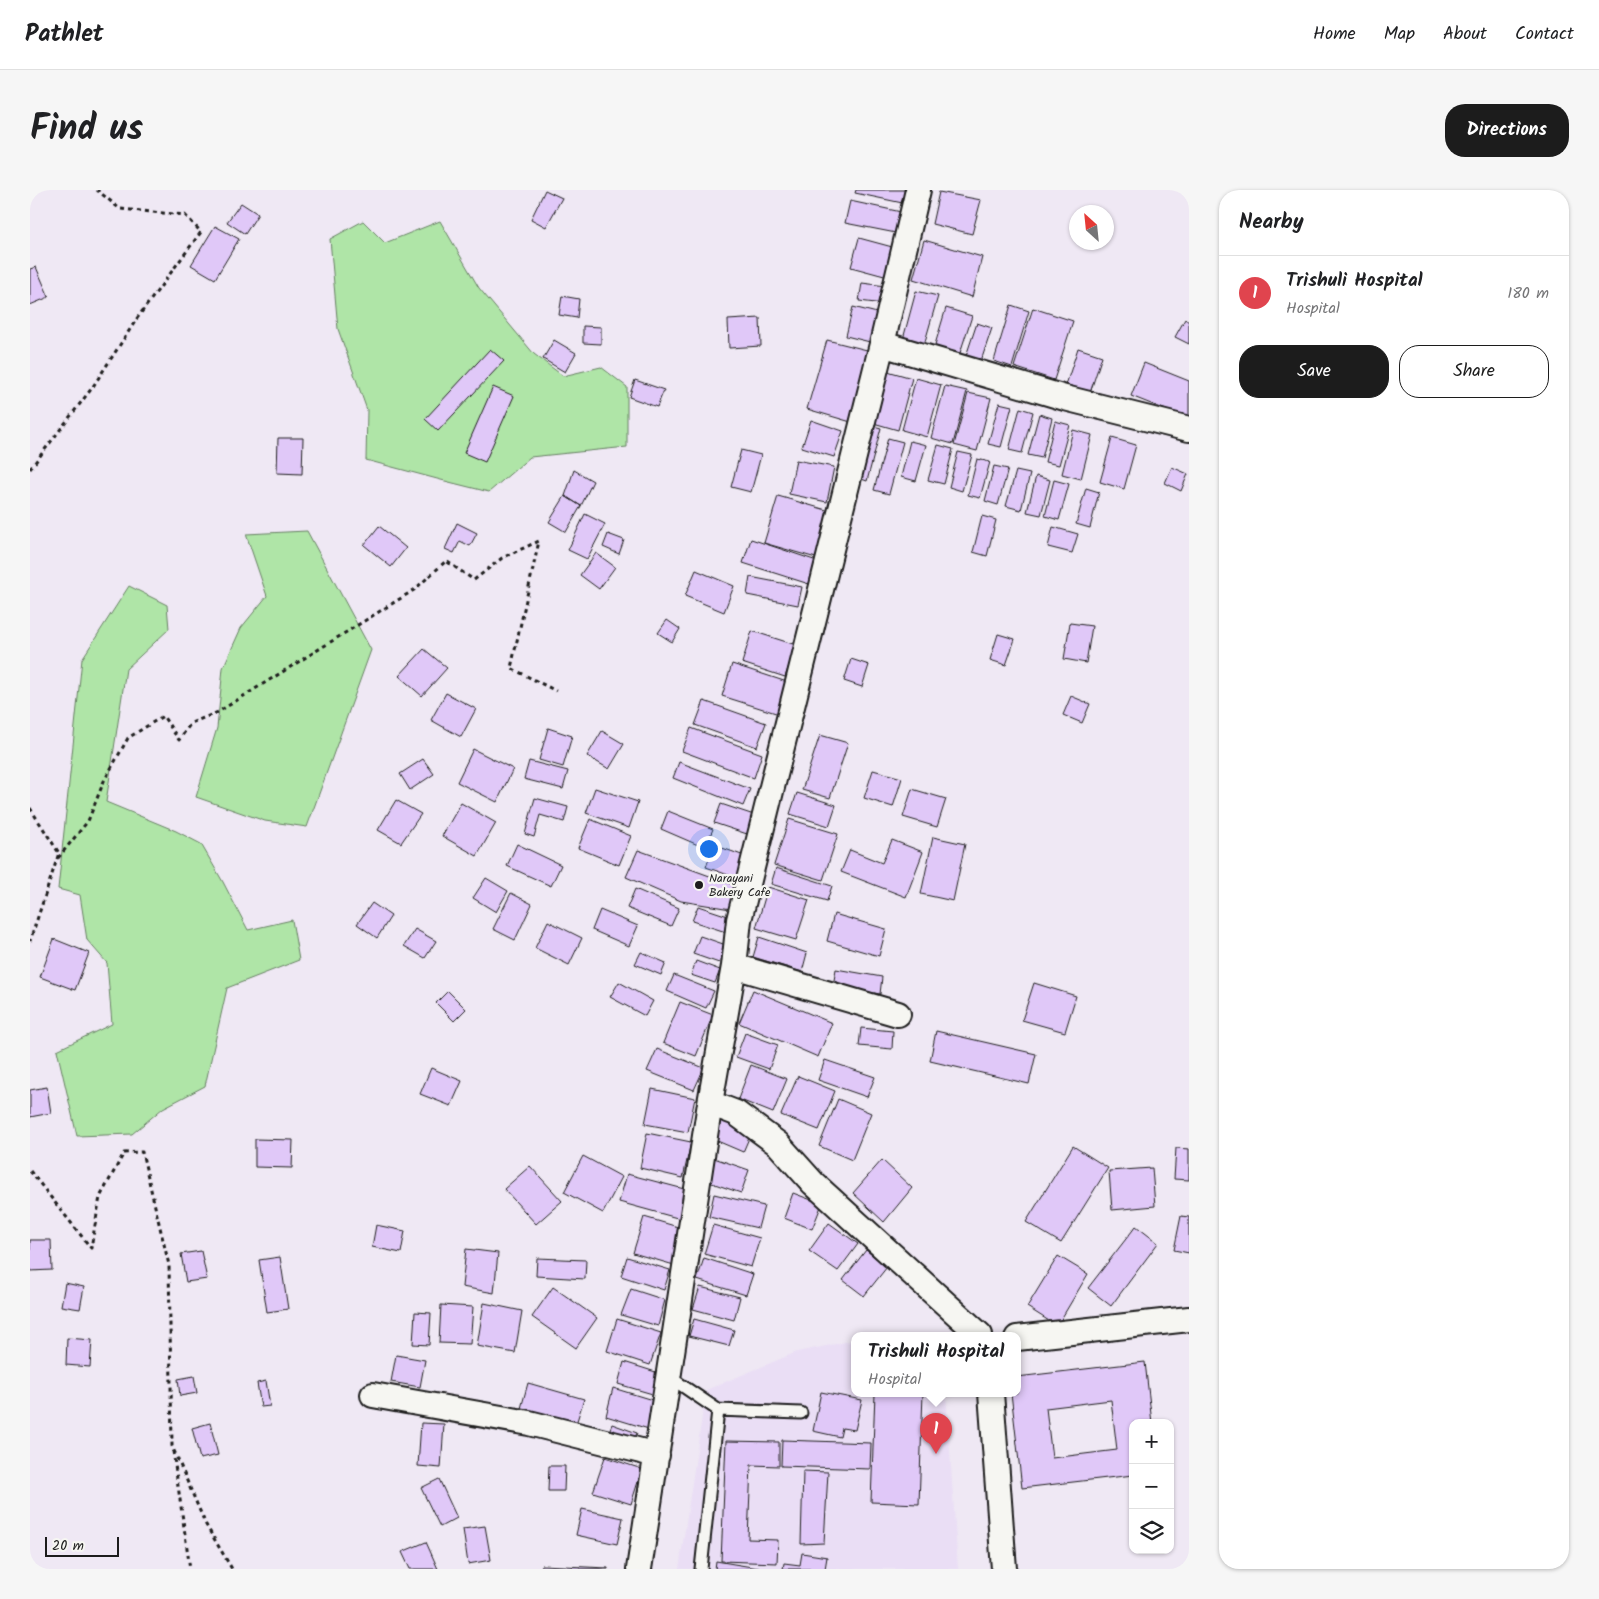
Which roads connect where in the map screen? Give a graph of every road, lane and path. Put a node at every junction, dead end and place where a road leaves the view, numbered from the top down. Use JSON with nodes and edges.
{"nodes":[{"id":1,"x":97,"y":190,"type":"edge"},
{"id":2,"x":918,"y":190,"type":"edge"},
{"id":3,"x":882,"y":344,"type":"junction"},
{"id":4,"x":1189,"y":429,"type":"edge"},
{"id":5,"x":30,"y":469,"type":"edge"},
{"id":6,"x":556,"y":691,"type":"dead end"},
{"id":7,"x":30,"y":808,"type":"edge"},
{"id":8,"x":58,"y":858,"type":"junction"},
{"id":9,"x":30,"y":941,"type":"edge"},
{"id":10,"x":734,"y":966,"type":"junction"},
{"id":11,"x":898,"y":1014,"type":"dead end"},
{"id":12,"x":710,"y":1103,"type":"junction"},
{"id":13,"x":30,"y":1171,"type":"edge"},
{"id":14,"x":1189,"y":1319,"type":"edge"},
{"id":15,"x":977,"y":1332,"type":"edge"},
{"id":16,"x":1021,"y":1338,"type":"edge"},
{"id":17,"x":668,"y":1376,"type":"junction"},
{"id":18,"x":373,"y":1395,"type":"dead end"},
{"id":19,"x":991,"y":1397,"type":"edge"},
{"id":20,"x":718,"y":1410,"type":"junction"},
{"id":21,"x":801,"y":1413,"type":"dead end"},
{"id":22,"x":172,"y":1446,"type":"junction"},
{"id":23,"x":656,"y":1455,"type":"junction"},
{"id":24,"x":190,"y":1569,"type":"edge"},
{"id":25,"x":232,"y":1569,"type":"edge"},
{"id":26,"x":639,"y":1569,"type":"edge"},
{"id":27,"x":700,"y":1569,"type":"edge"},
{"id":28,"x":1004,"y":1569,"type":"edge"}],
"edges":[{"from":1,"to":5,"type":"path"},
{"from":2,"to":3,"type":"street"},
{"from":3,"to":4,"type":"street"},
{"from":3,"to":10,"type":"street"},
{"from":6,"to":8,"type":"path"},
{"from":7,"to":8,"type":"path"},
{"from":8,"to":9,"type":"path"},
{"from":10,"to":11,"type":"street"},
{"from":10,"to":12,"type":"street"},
{"from":12,"to":15,"type":"street"},
{"from":12,"to":17,"type":"street"},
{"from":13,"to":22,"type":"path"},
{"from":14,"to":16,"type":"street"},
{"from":17,"to":20,"type":"lane"},
{"from":17,"to":23,"type":"street"},
{"from":18,"to":23,"type":"street"},
{"from":19,"to":28,"type":"street"},
{"from":20,"to":21,"type":"lane"},
{"from":20,"to":27,"type":"lane"},
{"from":22,"to":24,"type":"path"},
{"from":22,"to":25,"type":"path"},
{"from":23,"to":26,"type":"street"}]}
